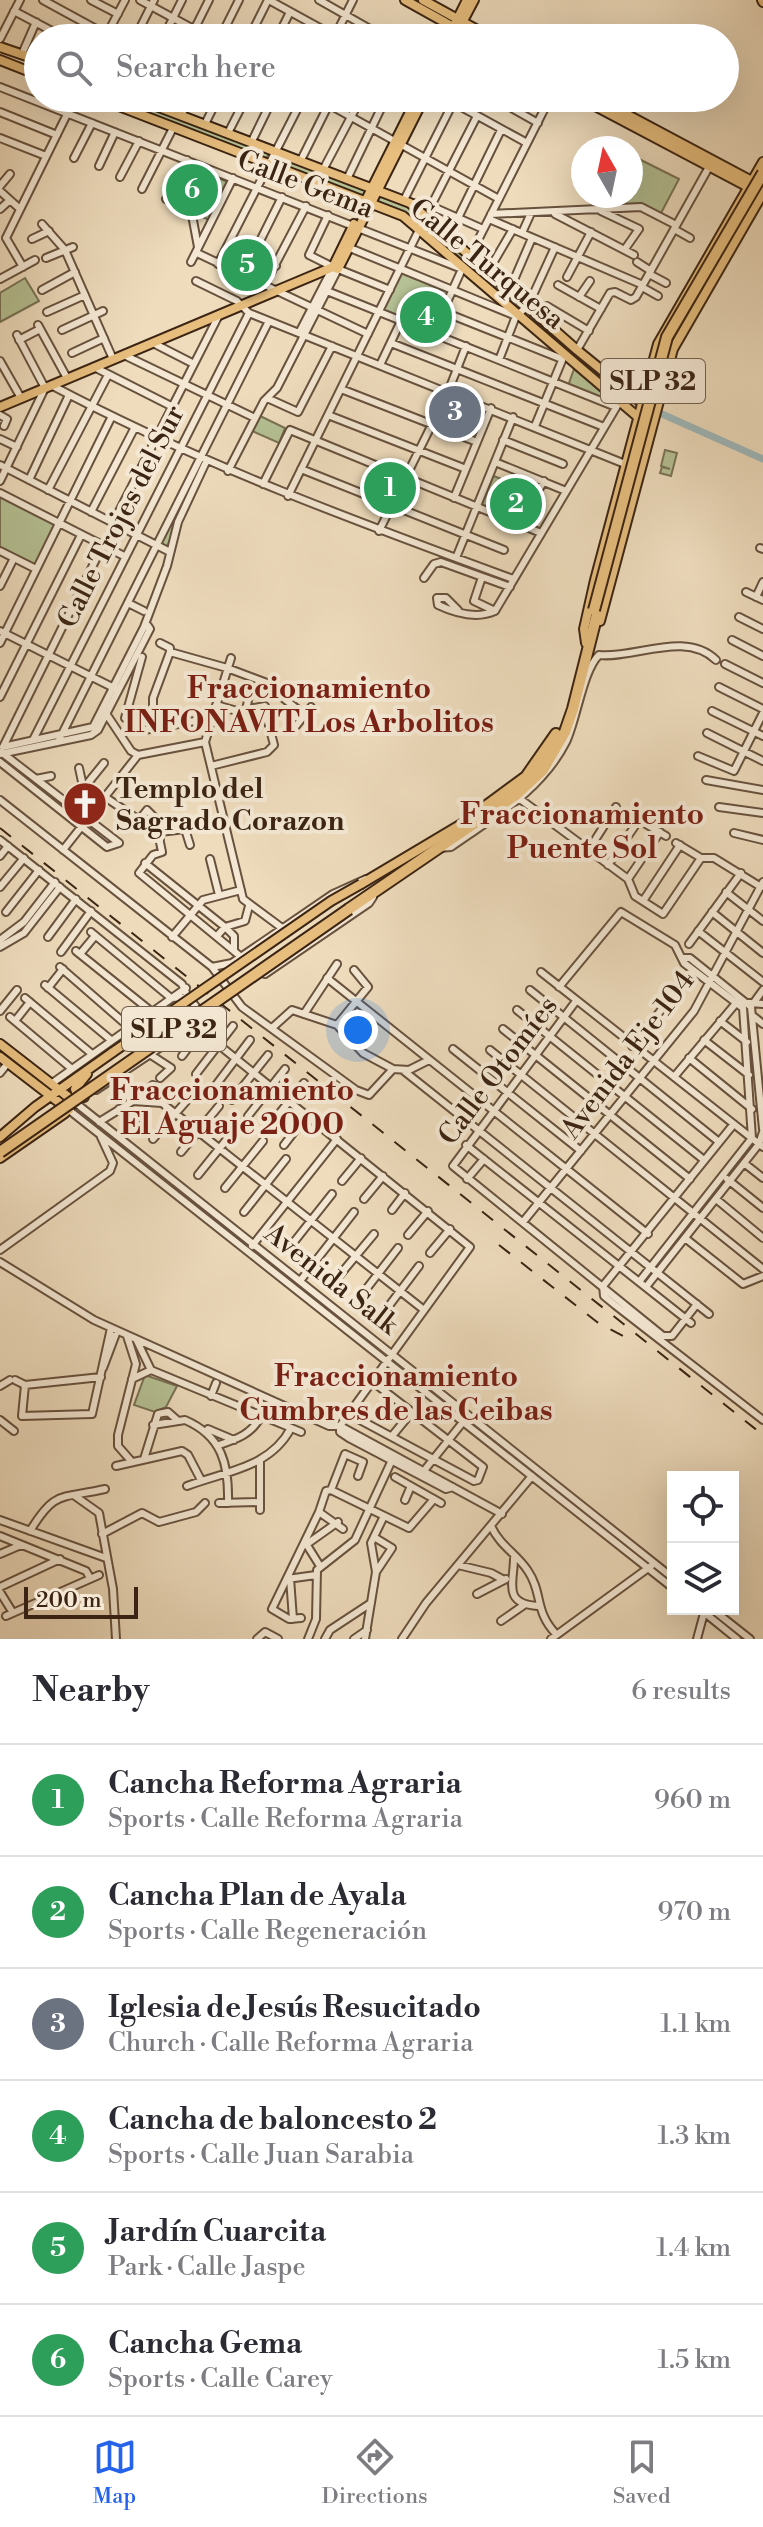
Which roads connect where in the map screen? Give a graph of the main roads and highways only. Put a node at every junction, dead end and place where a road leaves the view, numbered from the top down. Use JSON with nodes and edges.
{"nodes":[{"id":1,"x":405,"y":0,"type":"edge"},
{"id":2,"x":423,"y":0,"type":"edge"},
{"id":3,"x":467,"y":0,"type":"edge"},
{"id":4,"x":474,"y":0,"type":"edge"},
{"id":5,"x":451,"y":24,"type":"edge"},
{"id":6,"x":453,"y":24,"type":"edge"},
{"id":7,"x":458,"y":24,"type":"edge"},
{"id":8,"x":459,"y":24,"type":"edge"},
{"id":9,"x":0,"y":47,"type":"edge"},
{"id":10,"x":24,"y":55,"type":"edge"},
{"id":11,"x":0,"y":60,"type":"edge"},
{"id":12,"x":24,"y":69,"type":"edge"},
{"id":13,"x":133,"y":112,"type":"edge"},
{"id":14,"x":176,"y":112,"type":"edge"},
{"id":15,"x":411,"y":112,"type":"edge"},
{"id":16,"x":416,"y":112,"type":"edge"},
{"id":17,"x":614,"y":112,"type":"edge"},
{"id":18,"x":631,"y":122,"type":"junction"},
{"id":19,"x":398,"y":144,"type":"junction"},
{"id":20,"x":762,"y":170,"type":"edge"},
{"id":21,"x":376,"y":188,"type":"junction"},
{"id":22,"x":756,"y":190,"type":"edge"},
{"id":23,"x":368,"y":202,"type":"junction"},
{"id":24,"x":738,"y":206,"type":"junction"},
{"id":25,"x":752,"y":214,"type":"junction"},
{"id":26,"x":646,"y":387,"type":"junction"},
{"id":27,"x":661,"y":391,"type":"junction"},
{"id":28,"x":642,"y":403,"type":"junction"},
{"id":29,"x":0,"y":407,"type":"edge"},
{"id":30,"x":657,"y":407,"type":"junction"},
{"id":31,"x":638,"y":417,"type":"junction"},
{"id":32,"x":653,"y":422,"type":"junction"},
{"id":33,"x":633,"y":435,"type":"junction"},
{"id":34,"x":649,"y":439,"type":"junction"},
{"id":35,"x":596,"y":610,"type":"junction"},
{"id":36,"x":589,"y":644,"type":"junction"},
{"id":37,"x":465,"y":822,"type":"junction"},
{"id":38,"x":348,"y":906,"type":"junction"},
{"id":39,"x":215,"y":1002,"type":"junction"},
{"id":40,"x":0,"y":1044,"type":"edge"},
{"id":41,"x":10,"y":1062,"type":"edge"},
{"id":42,"x":95,"y":1064,"type":"junction"},
{"id":43,"x":55,"y":1087,"type":"junction"},
{"id":44,"x":93,"y":1092,"type":"junction"},
{"id":45,"x":50,"y":1096,"type":"junction"},
{"id":46,"x":73,"y":1107,"type":"junction"},
{"id":47,"x":42,"y":1129,"type":"junction"},
{"id":48,"x":0,"y":1138,"type":"edge"},
{"id":49,"x":0,"y":1146,"type":"edge"},
{"id":50,"x":0,"y":1152,"type":"edge"},
{"id":51,"x":0,"y":1158,"type":"edge"}],
"edges":[{"from":1,"to":5,"type":"main road"},
{"from":2,"to":6,"type":"main road"},
{"from":3,"to":7,"type":"main road"},
{"from":4,"to":8,"type":"main road"},
{"from":9,"to":10,"type":"main road"},
{"from":11,"to":12,"type":"main road"},
{"from":13,"to":23,"type":"main road","name":"Calle Turquesa"},
{"from":14,"to":21,"type":"main road","name":"Calle Turquesa"},
{"from":15,"to":19,"type":"main road"},
{"from":16,"to":19,"type":"main road"},
{"from":17,"to":18,"type":"main road"},
{"from":18,"to":22,"type":"main road"},
{"from":18,"to":22,"type":"main road"},
{"from":19,"to":21,"type":"main road"},
{"from":20,"to":22,"type":"main road","number":"SLP 32"},
{"from":20,"to":35,"type":"highway","number":"SLP 32","bridge":true},
{"from":21,"to":23,"type":"main road"},
{"from":21,"to":28,"type":"main road","name":"Calle Turquesa"},
{"from":22,"to":24,"type":"main road","number":"SLP 32"},
{"from":22,"to":25,"type":"main road","number":"SLP 32"},
{"from":22,"to":35,"type":"highway","number":"SLP 32","bridge":true},
{"from":23,"to":29,"type":"main road"},
{"from":23,"to":31,"type":"main road","name":"Calle Turquesa"},
{"from":24,"to":25,"type":"main road"},
{"from":24,"to":26,"type":"main road","number":"SLP 32"},
{"from":25,"to":27,"type":"main road","number":"SLP 32"},
{"from":26,"to":27,"type":"main road"},
{"from":26,"to":28,"type":"main road","number":"SLP 32"},
{"from":27,"to":30,"type":"main road","number":"SLP 32"},
{"from":28,"to":30,"type":"main road","name":"Calle Turquesa"},
{"from":28,"to":31,"type":"main road","number":"SLP 32"},
{"from":30,"to":32,"type":"main road","number":"SLP 32"},
{"from":31,"to":32,"type":"main road","name":"Calle Turquesa"},
{"from":31,"to":33,"type":"main road","number":"SLP 32"},
{"from":32,"to":34,"type":"main road","number":"SLP 32"},
{"from":33,"to":34,"type":"main road"},
{"from":33,"to":36,"type":"main road","number":"SLP 32"},
{"from":34,"to":36,"type":"main road","number":"SLP 32"},
{"from":35,"to":36,"type":"highway","number":"SLP 32"},
{"from":36,"to":37,"type":"highway","number":"SLP 32"},
{"from":36,"to":38,"type":"highway","number":"SLP 32"},
{"from":37,"to":38,"type":"highway","number":"SLP 32"},
{"from":37,"to":42,"type":"main road","bridge":true},
{"from":38,"to":39,"type":"highway","number":"SLP 32","bridge":true},
{"from":38,"to":49,"type":"highway","number":"SLP 32","bridge":true},
{"from":39,"to":44,"type":"main road","bridge":true},
{"from":39,"to":50,"type":"highway","number":"SLP 32","bridge":true},
{"from":40,"to":41,"type":"main road","name":"Avenida Salk"},
{"from":41,"to":43,"type":"main road","name":"Avenida Salk"},
{"from":41,"to":45,"type":"main road","name":"Avenida Salk"},
{"from":42,"to":43,"type":"main road"},
{"from":42,"to":44,"type":"main road"},
{"from":43,"to":45,"type":"main road"},
{"from":43,"to":46,"type":"main road","name":"Avenida Salk"},
{"from":44,"to":46,"type":"main road"},
{"from":45,"to":46,"type":"main road","name":"Avenida Salk"},
{"from":45,"to":48,"type":"main road"},
{"from":46,"to":47,"type":"main road"},
{"from":47,"to":48,"type":"main road"},
{"from":47,"to":51,"type":"main road"}]}
